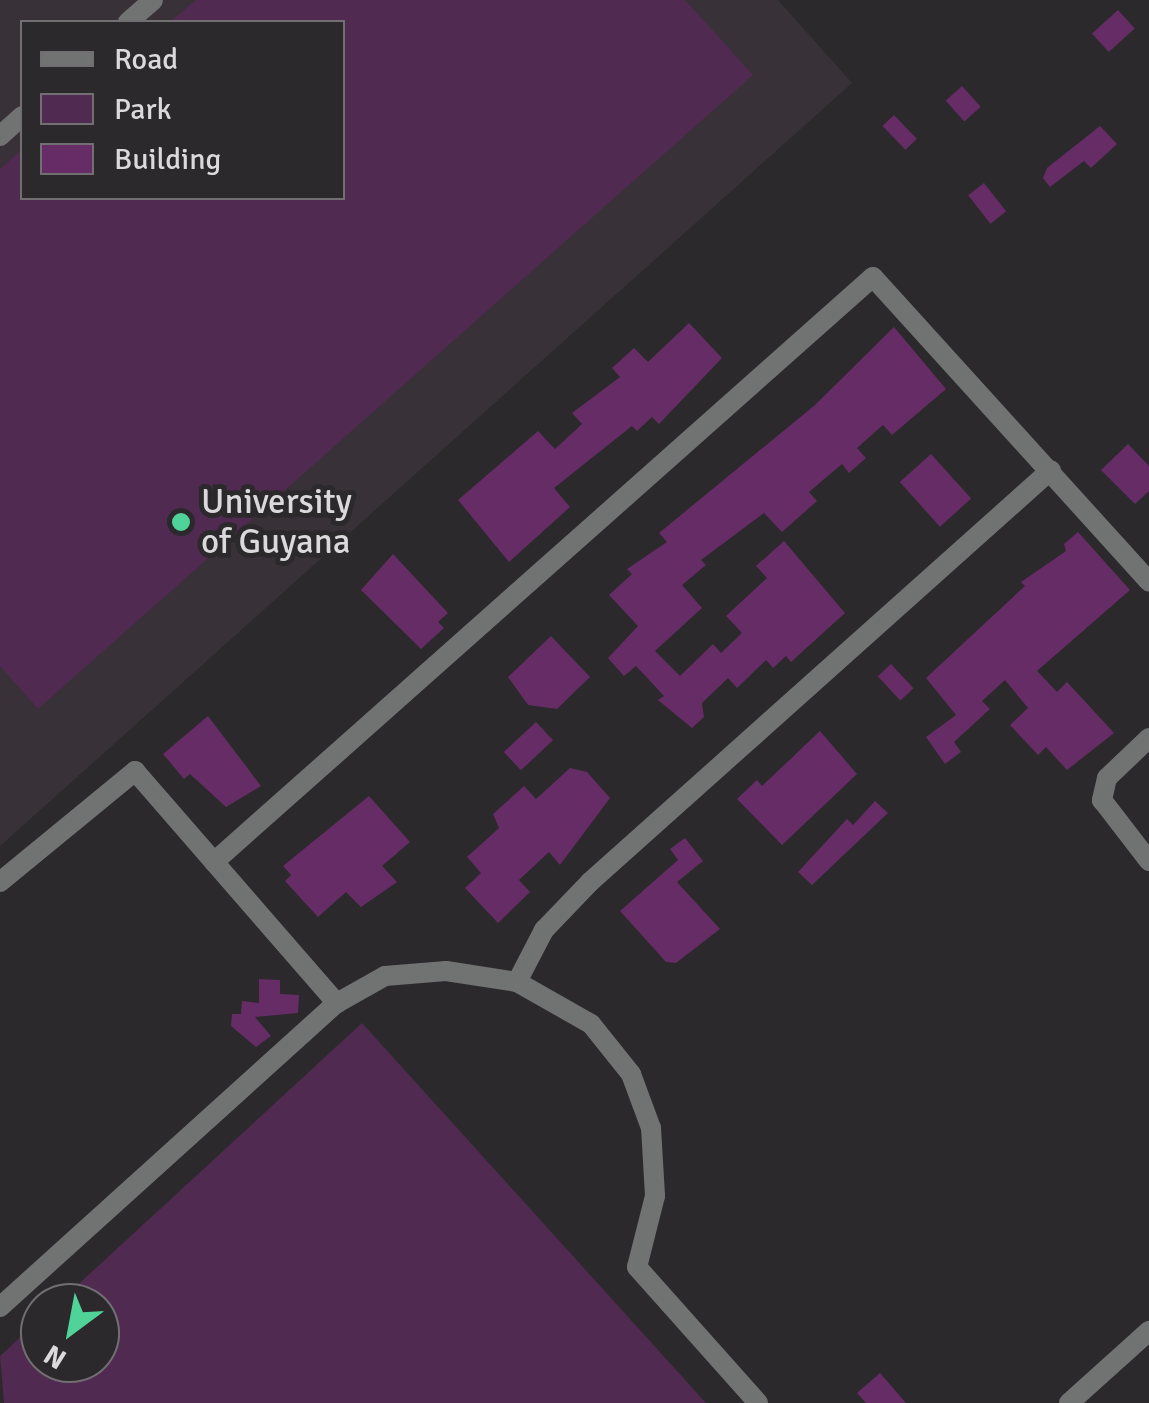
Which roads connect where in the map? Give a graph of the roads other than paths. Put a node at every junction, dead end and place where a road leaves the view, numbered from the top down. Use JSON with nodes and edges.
{"nodes":[{"id":1,"x":153,"y":0,"type":"edge"},
{"id":2,"x":130,"y":20,"type":"edge"},
{"id":3,"x":20,"y":118,"type":"edge"},
{"id":4,"x":0,"y":136,"type":"edge"},
{"id":5,"x":1050,"y":470,"type":"junction"},
{"id":6,"x":1149,"y":581,"type":"edge"},
{"id":7,"x":1149,"y":738,"type":"edge"},
{"id":8,"x":1149,"y":860,"type":"edge"},
{"id":9,"x":214,"y":862,"type":"junction"},
{"id":10,"x":0,"y":882,"type":"edge"},
{"id":11,"x":516,"y":982,"type":"junction"},
{"id":12,"x":338,"y":1003,"type":"junction"},
{"id":13,"x":0,"y":1307,"type":"edge"},
{"id":14,"x":1149,"y":1331,"type":"edge"},
{"id":15,"x":758,"y":1403,"type":"edge"},
{"id":16,"x":1070,"y":1403,"type":"edge"}],
"edges":[{"from":1,"to":2,"type":"street"},
{"from":3,"to":4,"type":"street"},
{"from":5,"to":6,"type":"street"},
{"from":5,"to":9,"type":"street"},
{"from":5,"to":11,"type":"street"},
{"from":7,"to":8,"type":"street"},
{"from":9,"to":10,"type":"street"},
{"from":9,"to":12,"type":"street"},
{"from":11,"to":12,"type":"street"},
{"from":11,"to":15,"type":"street"},
{"from":12,"to":13,"type":"street"},
{"from":14,"to":16,"type":"street"}]}
